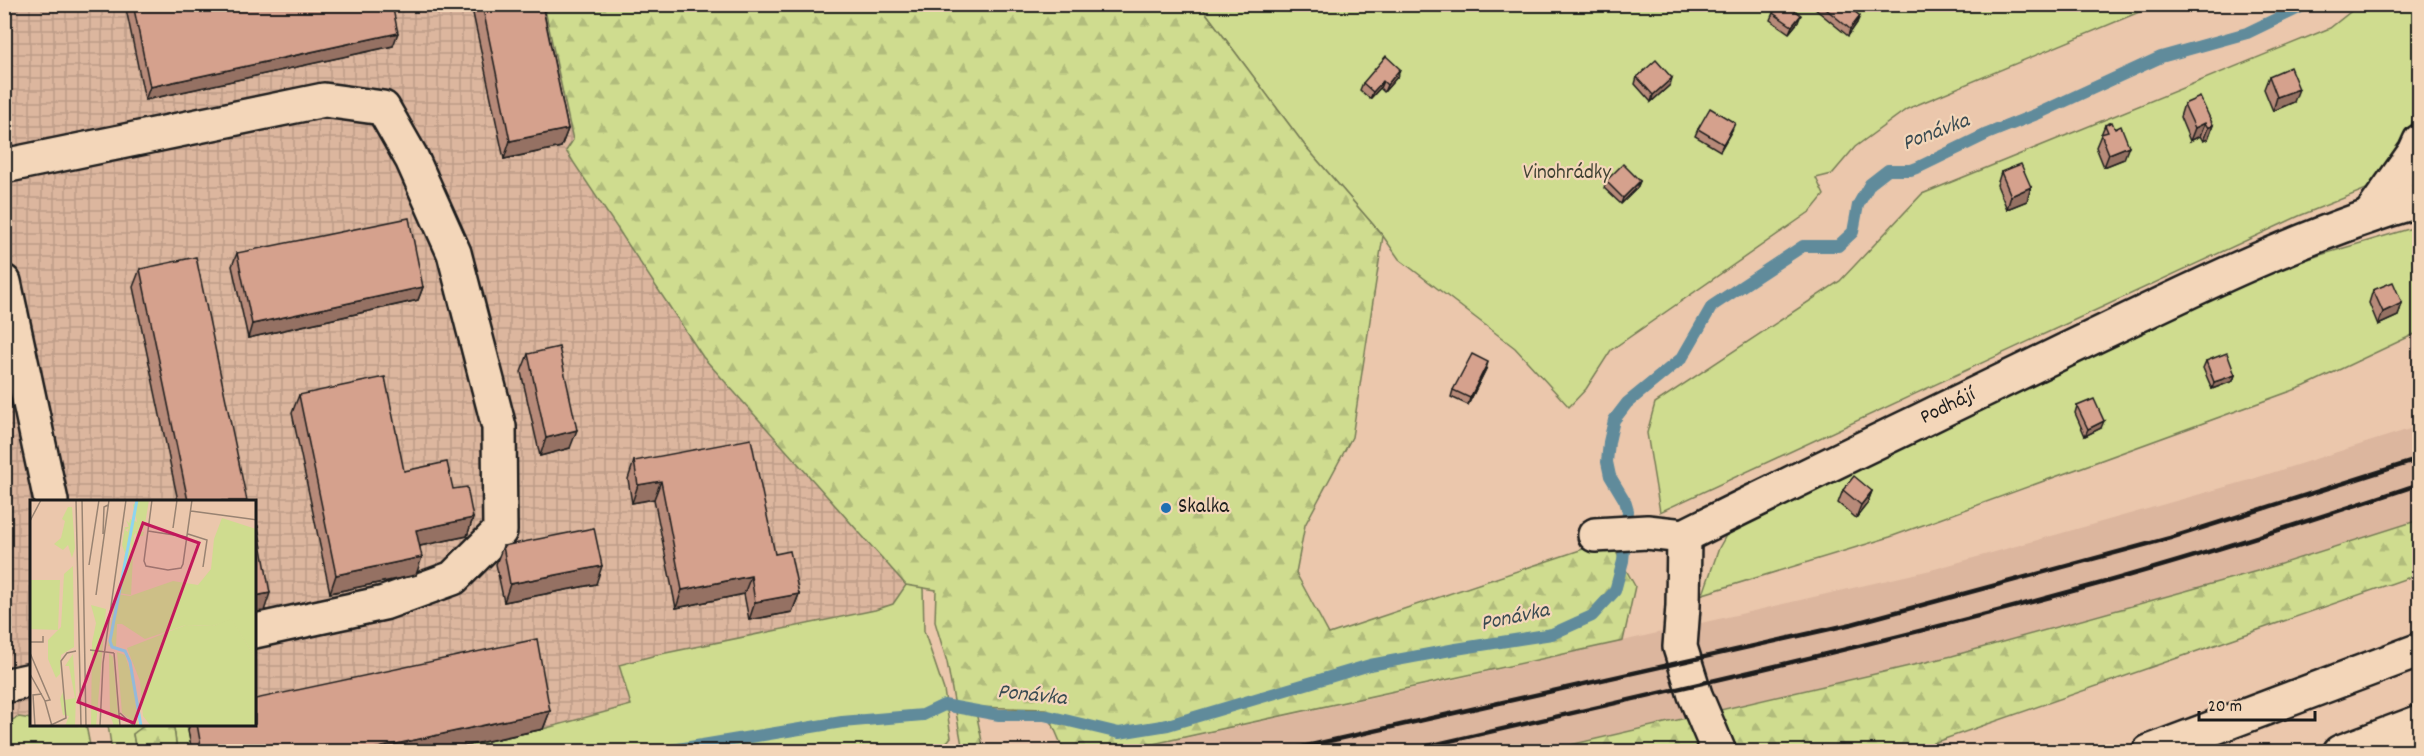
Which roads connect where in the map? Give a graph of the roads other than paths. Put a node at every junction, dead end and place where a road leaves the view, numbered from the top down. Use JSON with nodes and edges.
{"nodes":[{"id":1,"x":2420,"y":141,"type":"edge"},
{"id":2,"x":4,"y":166,"type":"edge"},
{"id":3,"x":2420,"y":200,"type":"edge"},
{"id":4,"x":2372,"y":214,"type":"junction"},
{"id":5,"x":4,"y":282,"type":"edge"},
{"id":6,"x":51,"y":500,"type":"edge"},
{"id":7,"x":1595,"y":535,"type":"dead end"},
{"id":8,"x":1684,"y":536,"type":"junction"},
{"id":9,"x":256,"y":631,"type":"edge"},
{"id":10,"x":2420,"y":650,"type":"edge"},
{"id":11,"x":30,"y":680,"type":"edge"},
{"id":12,"x":4,"y":686,"type":"edge"},
{"id":13,"x":2420,"y":722,"type":"edge"},
{"id":14,"x":1719,"y":752,"type":"edge"},
{"id":15,"x":2149,"y":752,"type":"edge"},
{"id":16,"x":2340,"y":752,"type":"edge"}],
"edges":[{"from":1,"to":4,"type":"main road"},
{"from":2,"to":9,"type":"main road"},
{"from":3,"to":4,"type":"main road","name":"Podhájí"},
{"from":4,"to":8,"type":"main road","name":"Podhájí"},
{"from":5,"to":6,"type":"main road"},
{"from":7,"to":8,"type":"main road"},
{"from":8,"to":14,"type":"main road"},
{"from":10,"to":15,"type":"main road"},
{"from":11,"to":12,"type":"main road"},
{"from":13,"to":16,"type":"main road"}]}
